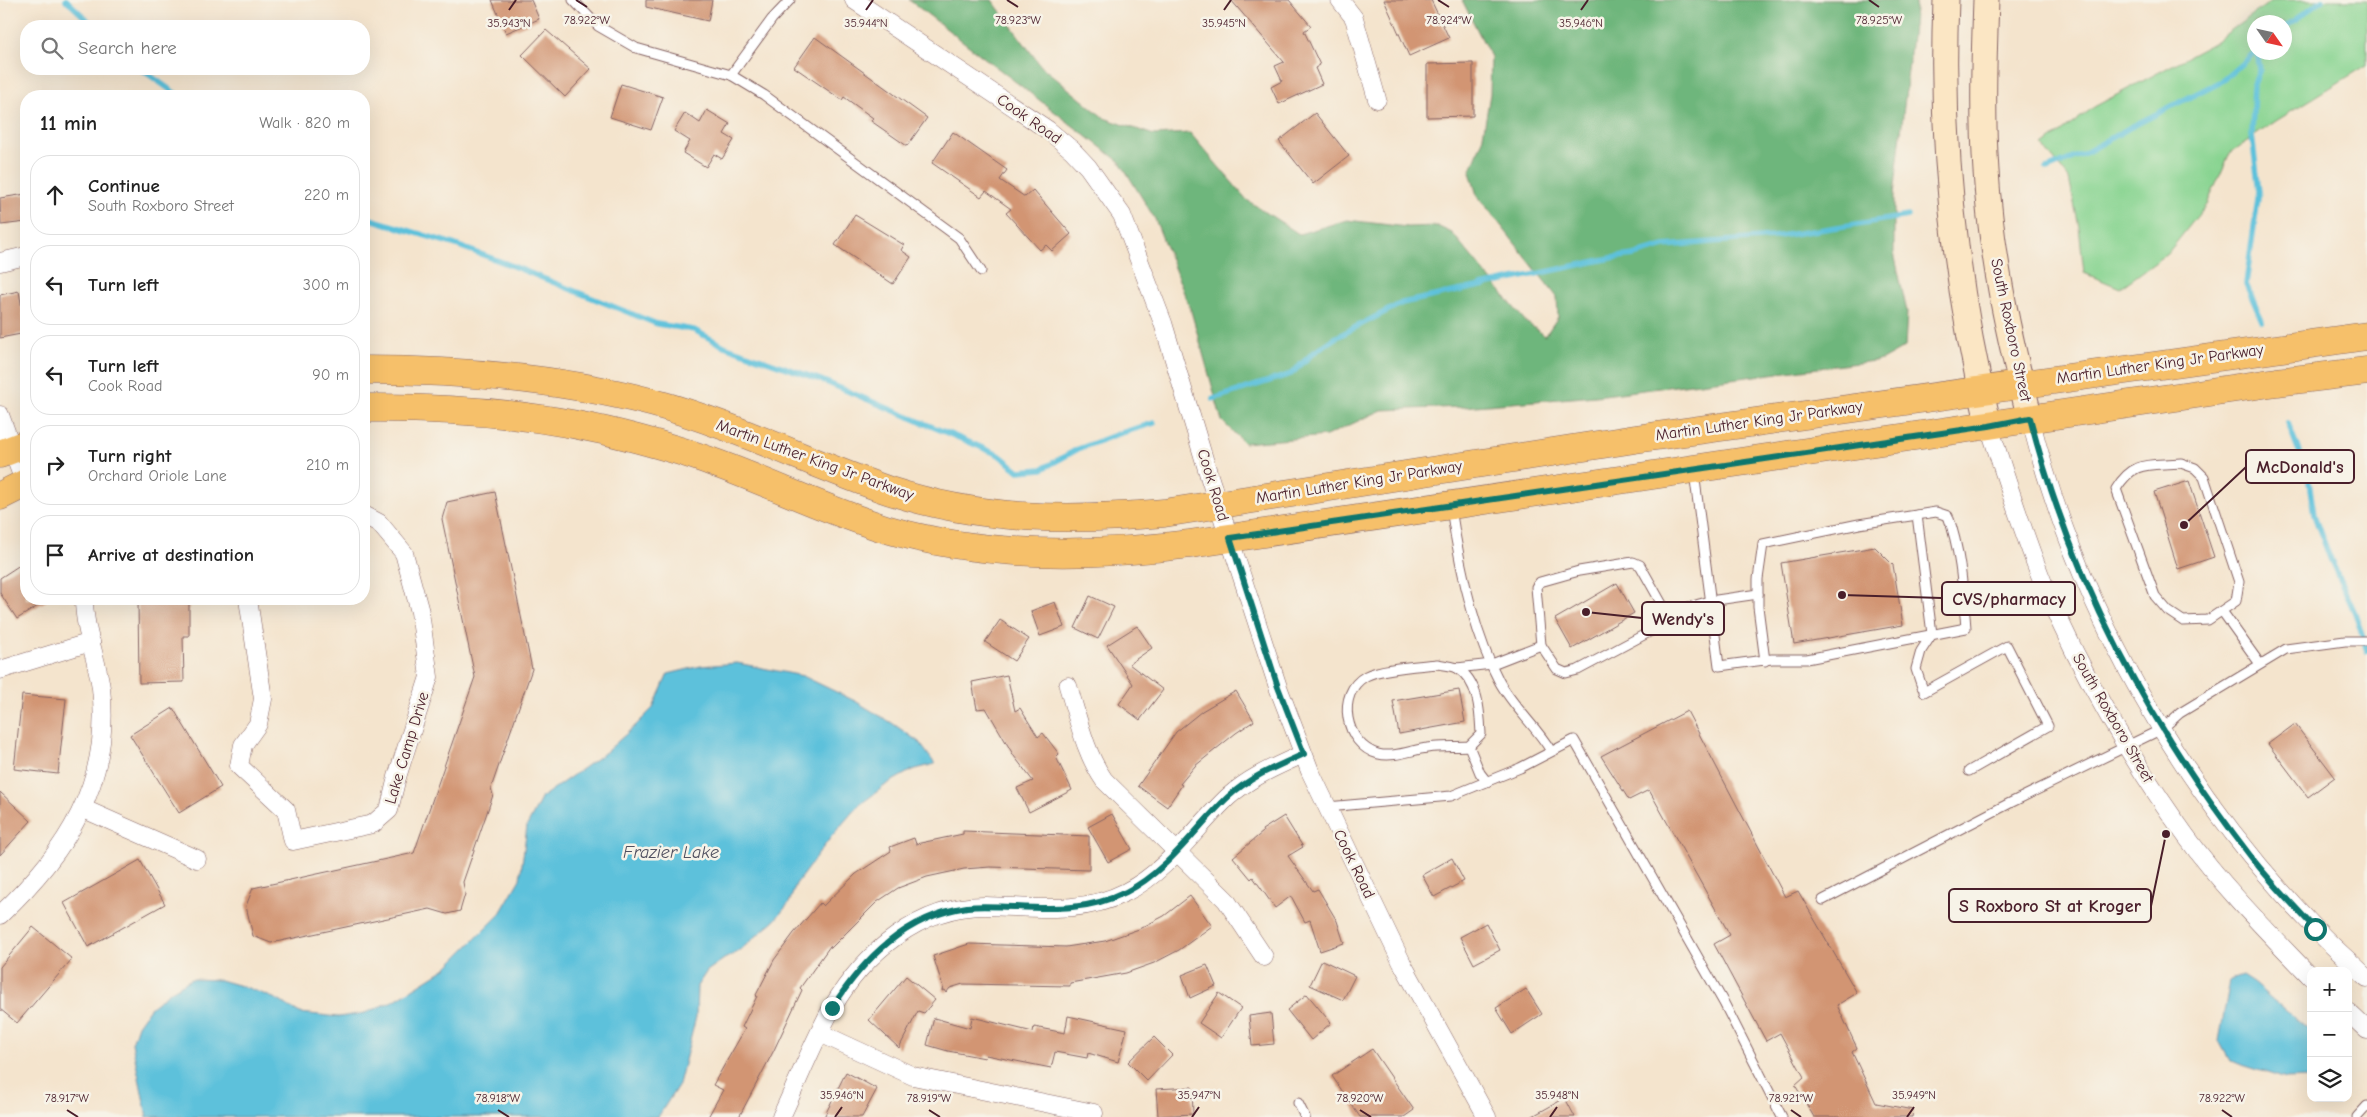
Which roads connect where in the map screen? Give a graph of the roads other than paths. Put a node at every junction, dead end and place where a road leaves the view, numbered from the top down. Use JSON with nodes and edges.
{"nodes":[{"id":1,"x":573,"y":0,"type":"edge"},
{"id":2,"x":790,"y":0,"type":"edge"},
{"id":3,"x":854,"y":0,"type":"edge"},
{"id":4,"x":1340,"y":0,"type":"edge"},
{"id":5,"x":1946,"y":0,"type":"edge"},
{"id":6,"x":1986,"y":0,"type":"edge"},
{"id":7,"x":731,"y":76,"type":"junction"},
{"id":8,"x":1377,"y":99,"type":"dead end"},
{"id":9,"x":20,"y":257,"type":"edge"},
{"id":10,"x":0,"y":262,"type":"edge"},
{"id":11,"x":981,"y":271,"type":"dead end"},
{"id":12,"x":2367,"y":336,"type":"edge"},
{"id":13,"x":370,"y":370,"type":"edge"},
{"id":14,"x":2367,"y":371,"type":"edge"},
{"id":15,"x":2022,"y":385,"type":"junction"},
{"id":16,"x":1980,"y":390,"type":"junction"},
{"id":17,"x":370,"y":408,"type":"edge"},
{"id":18,"x":0,"y":415,"type":"edge"},
{"id":19,"x":2030,"y":418,"type":"junction"},
{"id":20,"x":1989,"y":426,"type":"junction"},
{"id":21,"x":13,"y":449,"type":"edge"},
{"id":22,"x":20,"y":468,"type":"edge"},
{"id":23,"x":1694,"y":470,"type":"junction"},
{"id":24,"x":20,"y":487,"type":"edge"},
{"id":25,"x":0,"y":496,"type":"edge"},
{"id":26,"x":1219,"y":504,"type":"junction"},
{"id":27,"x":1450,"y":506,"type":"junction"},
{"id":28,"x":1917,"y":515,"type":"junction"},
{"id":29,"x":370,"y":518,"type":"edge"},
{"id":30,"x":1230,"y":538,"type":"junction"},
{"id":31,"x":1758,"y":594,"type":"junction"},
{"id":32,"x":1710,"y":601,"type":"junction"},
{"id":33,"x":84,"y":605,"type":"edge"},
{"id":34,"x":249,"y":605,"type":"edge"},
{"id":35,"x":2222,"y":611,"type":"junction"},
{"id":36,"x":1668,"y":613,"type":"junction"},
{"id":37,"x":1932,"y":634,"type":"junction"},
{"id":38,"x":2367,"y":641,"type":"edge"},
{"id":39,"x":91,"y":642,"type":"junction"},
{"id":40,"x":1541,"y":645,"type":"junction"},
{"id":41,"x":1765,"y":661,"type":"junction"},
{"id":42,"x":1492,"y":664,"type":"junction"},
{"id":43,"x":2260,"y":664,"type":"junction"},
{"id":44,"x":1457,"y":668,"type":"junction"},
{"id":45,"x":0,"y":670,"type":"edge"},
{"id":46,"x":1068,"y":686,"type":"dead end"},
{"id":47,"x":2162,"y":729,"type":"junction"},
{"id":48,"x":1469,"y":746,"type":"junction"},
{"id":49,"x":2128,"y":747,"type":"junction"},
{"id":50,"x":1551,"y":751,"type":"junction"},
{"id":51,"x":1304,"y":754,"type":"junction"},
{"id":52,"x":1968,"y":771,"type":"dead end"},
{"id":53,"x":1487,"y":782,"type":"junction"},
{"id":54,"x":1327,"y":807,"type":"junction"},
{"id":55,"x":84,"y":809,"type":"junction"},
{"id":56,"x":1176,"y":851,"type":"junction"},
{"id":57,"x":197,"y":859,"type":"dead end"},
{"id":58,"x":1823,"y":900,"type":"dead end"},
{"id":59,"x":0,"y":915,"type":"edge"},
{"id":60,"x":1264,"y":957,"type":"dead end"},
{"id":61,"x":2307,"y":973,"type":"edge"},
{"id":62,"x":2367,"y":978,"type":"edge"},
{"id":63,"x":2352,"y":1016,"type":"edge"},
{"id":64,"x":2367,"y":1030,"type":"edge"},
{"id":65,"x":820,"y":1033,"type":"junction"},
{"id":66,"x":1298,"y":1103,"type":"dead end"},
{"id":67,"x":2367,"y":1106,"type":"edge"},
{"id":68,"x":1094,"y":1114,"type":"dead end"},
{"id":69,"x":781,"y":1117,"type":"edge"},
{"id":70,"x":1305,"y":1117,"type":"edge"},
{"id":71,"x":1487,"y":1117,"type":"edge"},
{"id":72,"x":1782,"y":1117,"type":"edge"},
{"id":73,"x":2357,"y":1117,"type":"edge"}],
"edges":[{"from":1,"to":7,"type":"lane"},
{"from":2,"to":7,"type":"lane"},
{"from":3,"to":26,"type":"street","name":"Cook Road"},
{"from":4,"to":8,"type":"street"},
{"from":5,"to":16,"type":"street","name":"South Roxboro Street"},
{"from":6,"to":15,"type":"street","name":"South Roxboro Street"},
{"from":7,"to":11,"type":"lane"},
{"from":9,"to":10,"type":"street"},
{"from":12,"to":15,"type":"main road","name":"Martin Luther King Jr Parkway"},
{"from":13,"to":26,"type":"main road","name":"Martin Luther King Jr Parkway"},
{"from":14,"to":19,"type":"main road","name":"Martin Luther King Jr Parkway"},
{"from":15,"to":16,"type":"main road","name":"Martin Luther King Jr Parkway"},
{"from":15,"to":19,"type":"street","name":"South Roxboro Street"},
{"from":16,"to":20,"type":"street","name":"South Roxboro Street"},
{"from":16,"to":26,"type":"main road","name":"Martin Luther King Jr Parkway"},
{"from":17,"to":30,"type":"main road","name":"Martin Luther King Jr Parkway"},
{"from":18,"to":21,"type":"street"},
{"from":19,"to":20,"type":"main road","name":"Martin Luther King Jr Parkway"},
{"from":19,"to":47,"type":"street","name":"South Roxboro Street"},
{"from":20,"to":23,"type":"main road","name":"Martin Luther King Jr Parkway"},
{"from":20,"to":49,"type":"street","name":"South Roxboro Street"},
{"from":21,"to":22,"type":"street"},
{"from":23,"to":27,"type":"main road","name":"Martin Luther King Jr Parkway"},
{"from":23,"to":32,"type":"lane"},
{"from":24,"to":25,"type":"main road"},
{"from":26,"to":30,"type":"street","name":"Cook Road"},
{"from":27,"to":30,"type":"main road","name":"Martin Luther King Jr Parkway"},
{"from":27,"to":42,"type":"lane"},
{"from":28,"to":31,"type":"lane"},
{"from":28,"to":37,"type":"lane"},
{"from":28,"to":37,"type":"lane"},
{"from":29,"to":34,"type":"street","name":"Lake Camp Drive"},
{"from":30,"to":51,"type":"street","name":"Cook Road"},
{"from":31,"to":32,"type":"lane"},
{"from":31,"to":41,"type":"lane"},
{"from":32,"to":36,"type":"lane"},
{"from":32,"to":41,"type":"lane"},
{"from":33,"to":39,"type":"street"},
{"from":35,"to":35,"type":"lane"},
{"from":35,"to":43,"type":"lane"},
{"from":36,"to":40,"type":"lane"},
{"from":36,"to":40,"type":"lane"},
{"from":37,"to":41,"type":"lane"},
{"from":37,"to":52,"type":"lane"},
{"from":38,"to":43,"type":"lane"},
{"from":39,"to":45,"type":"street"},
{"from":39,"to":55,"type":"street"},
{"from":40,"to":42,"type":"lane"},
{"from":42,"to":44,"type":"lane"},
{"from":42,"to":50,"type":"lane"},
{"from":43,"to":47,"type":"lane"},
{"from":44,"to":48,"type":"lane"},
{"from":44,"to":48,"type":"lane"},
{"from":46,"to":56,"type":"street"},
{"from":47,"to":49,"type":"lane"},
{"from":47,"to":62,"type":"street","name":"South Roxboro Street"},
{"from":48,"to":53,"type":"lane"},
{"from":49,"to":58,"type":"lane"},
{"from":49,"to":61,"type":"street","name":"South Roxboro Street"},
{"from":50,"to":53,"type":"lane"},
{"from":50,"to":72,"type":"lane"},
{"from":51,"to":54,"type":"street","name":"Cook Road"},
{"from":51,"to":56,"type":"street"},
{"from":53,"to":54,"type":"lane"},
{"from":54,"to":71,"type":"street","name":"Cook Road"},
{"from":55,"to":57,"type":"street"},
{"from":55,"to":59,"type":"street"},
{"from":56,"to":60,"type":"street"},
{"from":56,"to":65,"type":"street"},
{"from":63,"to":64,"type":"street"},
{"from":65,"to":68,"type":"street"},
{"from":65,"to":69,"type":"street"},
{"from":66,"to":70,"type":"lane"},
{"from":67,"to":73,"type":"lane"}]}
